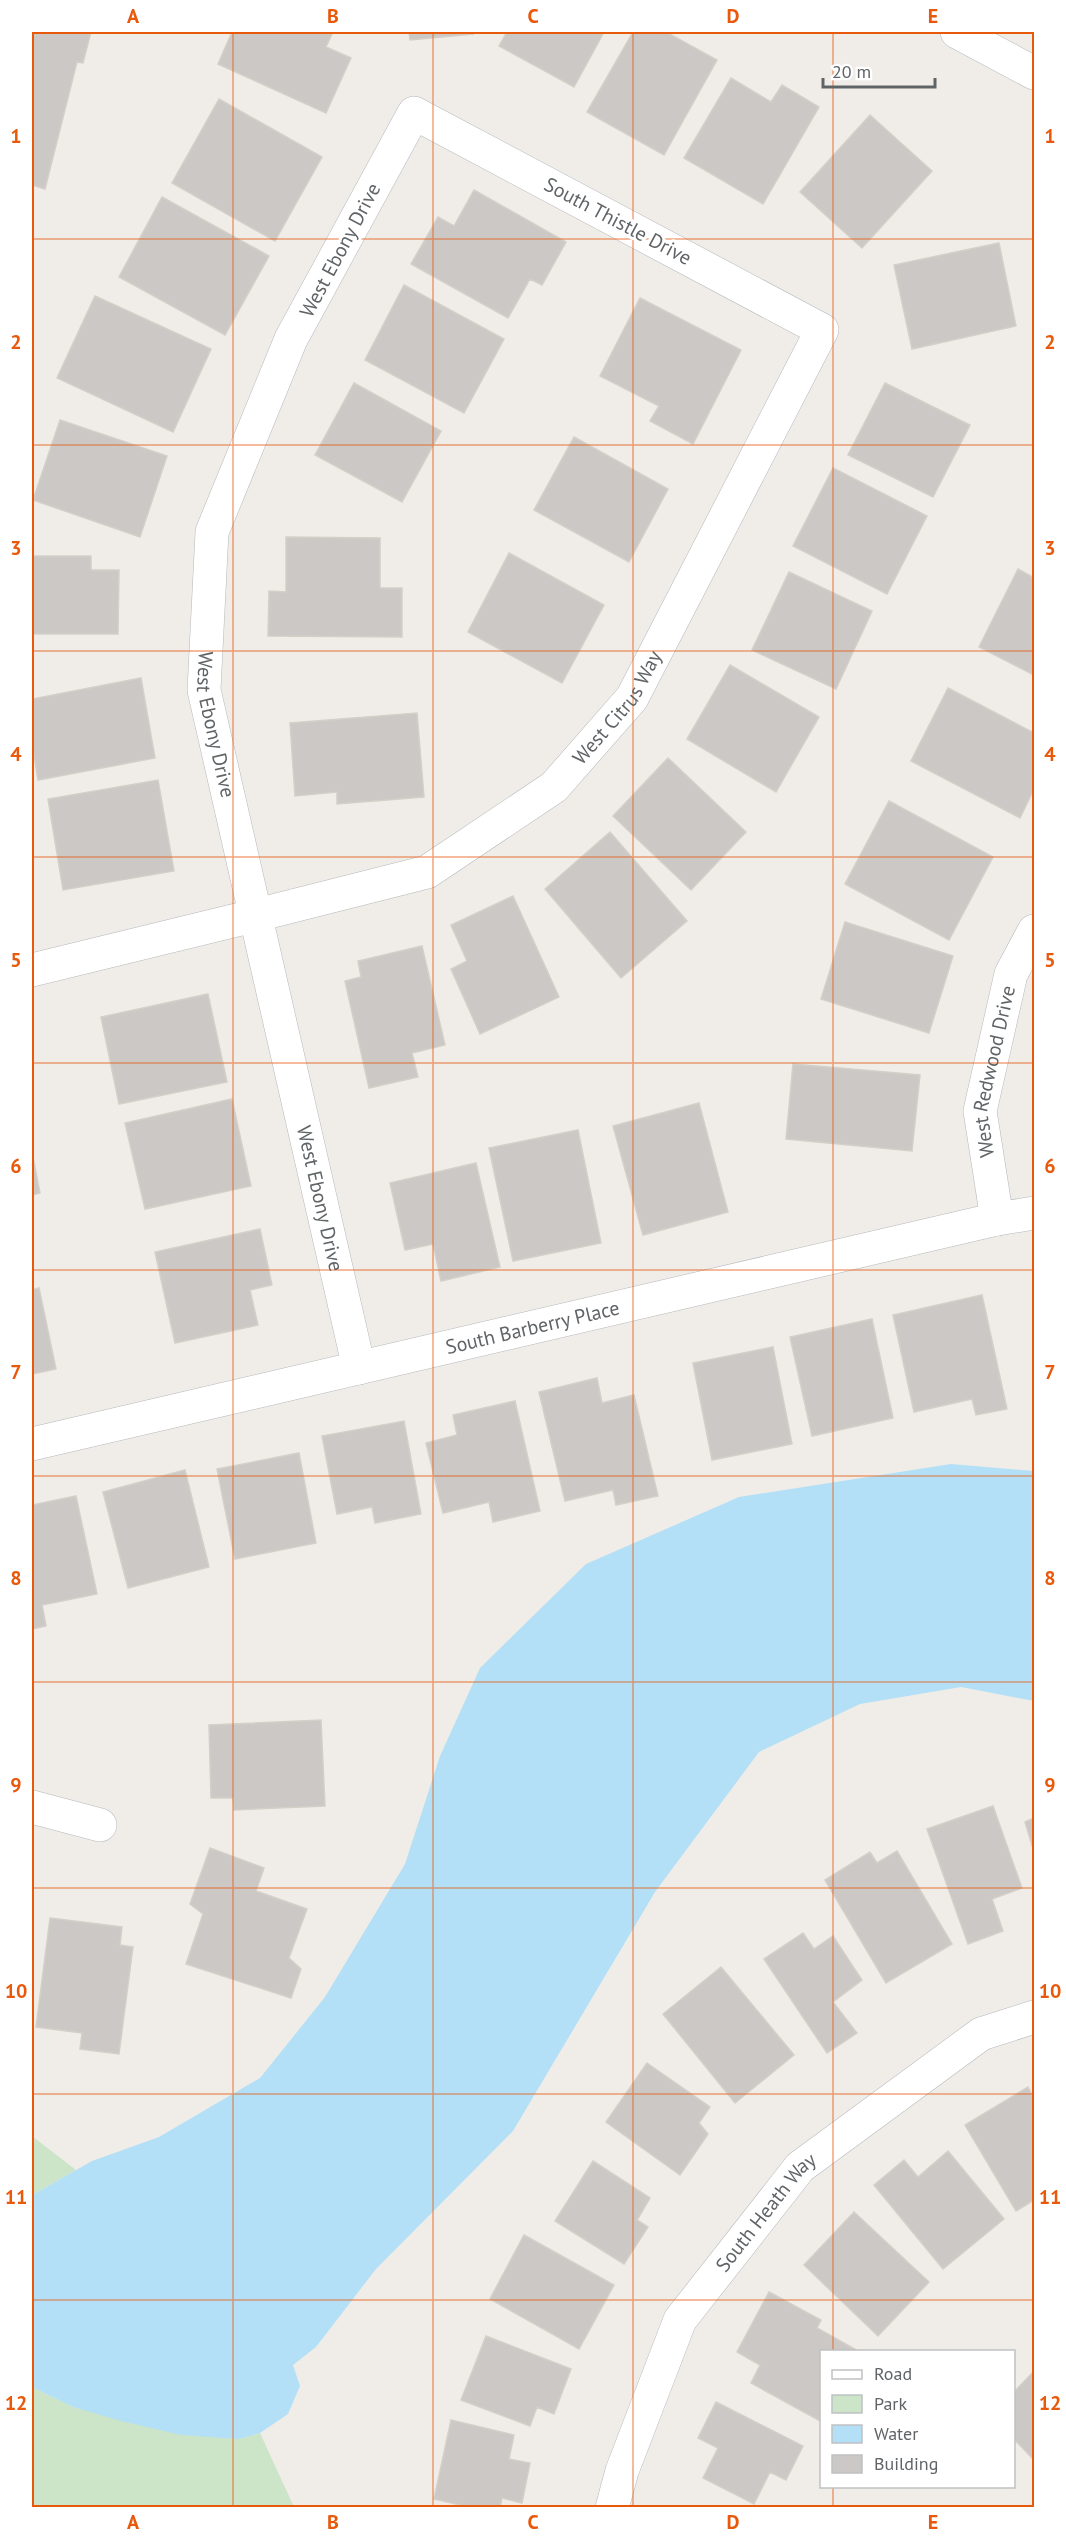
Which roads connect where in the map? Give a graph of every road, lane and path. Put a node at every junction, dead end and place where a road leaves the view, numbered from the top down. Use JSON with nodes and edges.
{"nodes":[{"id":1,"x":957,"y":32,"type":"edge"},
{"id":2,"x":1035,"y":73,"type":"edge"},
{"id":3,"x":414,"y":113,"type":"joint"},
{"id":4,"x":822,"y":330,"type":"joint"},
{"id":5,"x":257,"y":915,"type":"junction"},
{"id":6,"x":1035,"y":931,"type":"edge"},
{"id":7,"x":32,"y":970,"type":"edge"},
{"id":8,"x":1035,"y":1213,"type":"edge"},
{"id":9,"x":997,"y":1219,"type":"junction"},
{"id":10,"x":358,"y":1368,"type":"junction"},
{"id":11,"x":32,"y":1444,"type":"edge"},
{"id":12,"x":32,"y":1807,"type":"edge"},
{"id":13,"x":100,"y":1825,"type":"dead end"},
{"id":14,"x":1035,"y":2017,"type":"edge"},
{"id":15,"x":612,"y":2508,"type":"edge"}],
"edges":[{"from":1,"to":2,"type":"street"},
{"from":3,"to":4,"type":"street","name":"South Thistle Drive"},
{"from":3,"to":5,"type":"street","name":"West Ebony Drive"},
{"from":4,"to":5,"type":"street","name":"West Citrus Way"},
{"from":5,"to":7,"type":"street","name":"West Citrus Way"},
{"from":5,"to":10,"type":"street","name":"West Ebony Drive"},
{"from":6,"to":9,"type":"street","name":"West Redwood Drive"},
{"from":8,"to":9,"type":"street","name":"South Barberry Place"},
{"from":9,"to":10,"type":"street","name":"South Barberry Place"},
{"from":10,"to":11,"type":"street","name":"South Barberry Place"},
{"from":12,"to":13,"type":"street"},
{"from":14,"to":15,"type":"street","name":"South Heath Way"}]}
